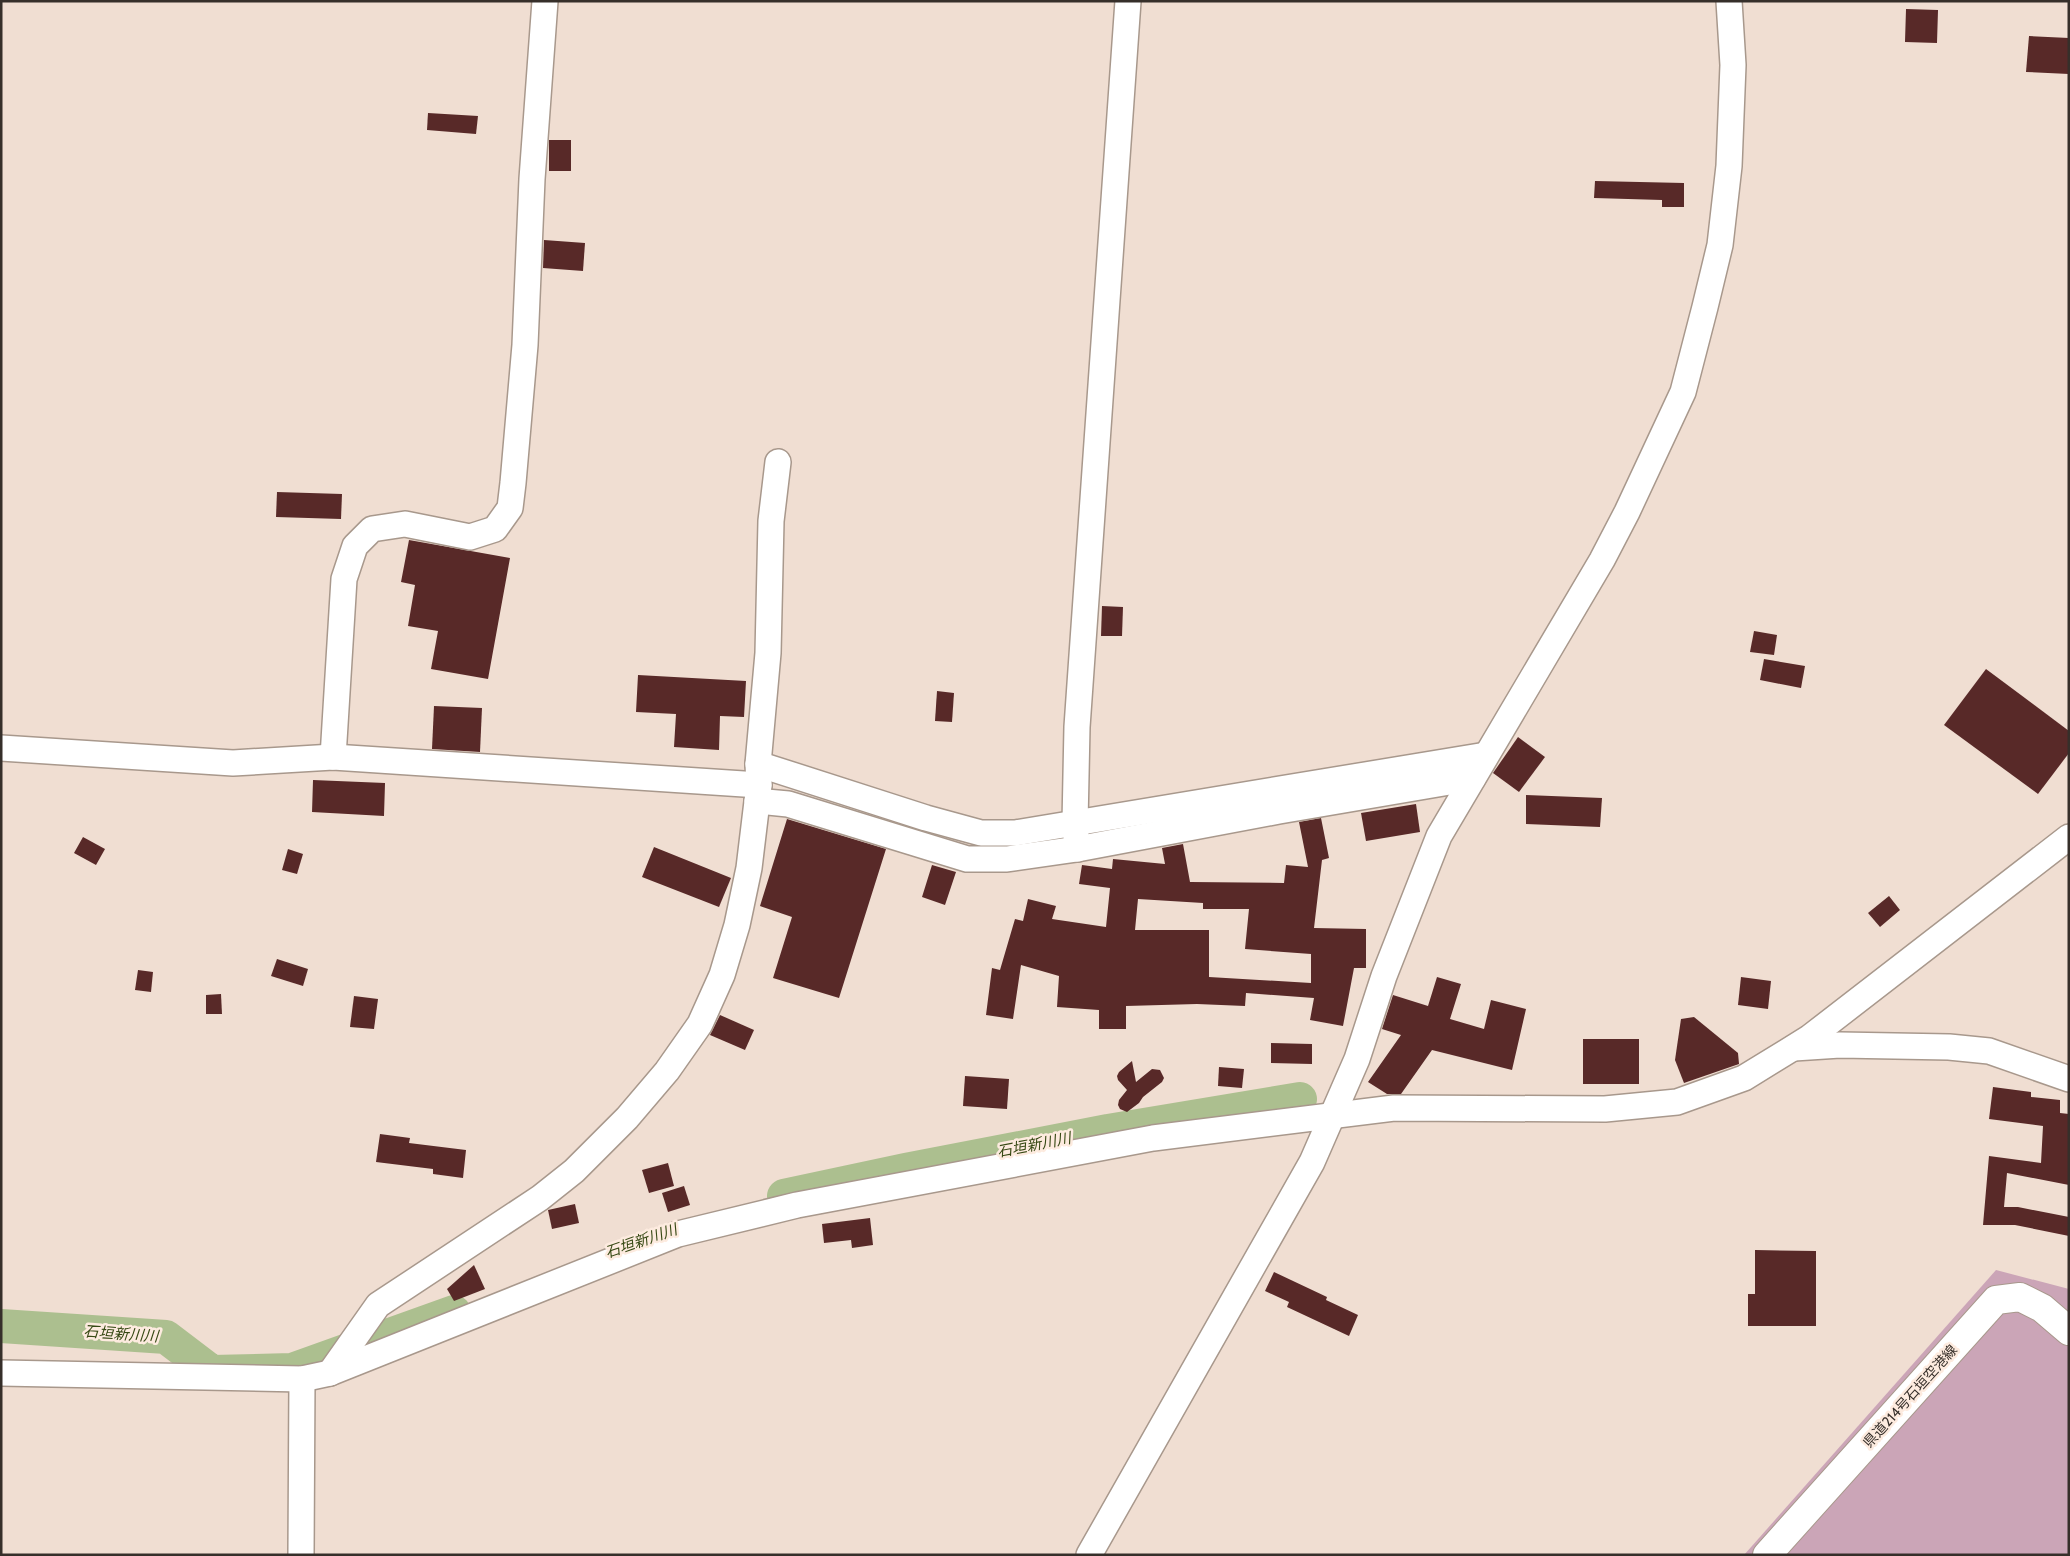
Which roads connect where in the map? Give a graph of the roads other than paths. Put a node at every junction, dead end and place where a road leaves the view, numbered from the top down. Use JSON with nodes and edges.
{"nodes":[{"id":1,"x":545,"y":1,"type":"edge"},
{"id":2,"x":1128,"y":1,"type":"edge"},
{"id":3,"x":1729,"y":1,"type":"edge"},
{"id":4,"x":778,"y":462,"type":"dead end"},
{"id":5,"x":1,"y":748,"type":"edge"},
{"id":6,"x":1486,"y":754,"type":"junction"},
{"id":7,"x":333,"y":757,"type":"junction"},
{"id":8,"x":1473,"y":778,"type":"junction"},
{"id":9,"x":758,"y":784,"type":"junction"},
{"id":10,"x":1075,"y":823,"type":"junction"},
{"id":11,"x":2069,"y":837,"type":"edge"},
{"id":12,"x":1077,"y":850,"type":"junction"},
{"id":13,"x":1792,"y":1048,"type":"junction"},
{"id":14,"x":2069,"y":1079,"type":"edge"},
{"id":15,"x":1332,"y":1115,"type":"junction"},
{"id":16,"x":2069,"y":1331,"type":"edge"},
{"id":17,"x":1,"y":1373,"type":"edge"},
{"id":18,"x":330,"y":1373,"type":"junction"},
{"id":19,"x":302,"y":1379,"type":"junction"},
{"id":20,"x":301,"y":1555,"type":"edge"},
{"id":21,"x":1090,"y":1555,"type":"edge"},
{"id":22,"x":1767,"y":1555,"type":"edge"}],
"edges":[{"from":1,"to":7,"type":"street"},
{"from":2,"to":10,"type":"street"},
{"from":3,"to":6,"type":"street"},
{"from":4,"to":9,"type":"street"},
{"from":5,"to":7,"type":"street"},
{"from":6,"to":8,"type":"street"},
{"from":6,"to":10,"type":"street"},
{"from":7,"to":9,"type":"street"},
{"from":8,"to":12,"type":"street"},
{"from":8,"to":15,"type":"street"},
{"from":9,"to":10,"type":"street"},
{"from":9,"to":12,"type":"street"},
{"from":9,"to":18,"type":"street"},
{"from":10,"to":12,"type":"street"},
{"from":11,"to":13,"type":"street"},
{"from":13,"to":14,"type":"street"},
{"from":13,"to":15,"type":"street"},
{"from":15,"to":18,"type":"street"},
{"from":15,"to":21,"type":"street"},
{"from":16,"to":22,"type":"main road","name":"県道214号石垣空港線"},
{"from":17,"to":19,"type":"street"},
{"from":18,"to":19,"type":"street"},
{"from":19,"to":20,"type":"street"}]}
